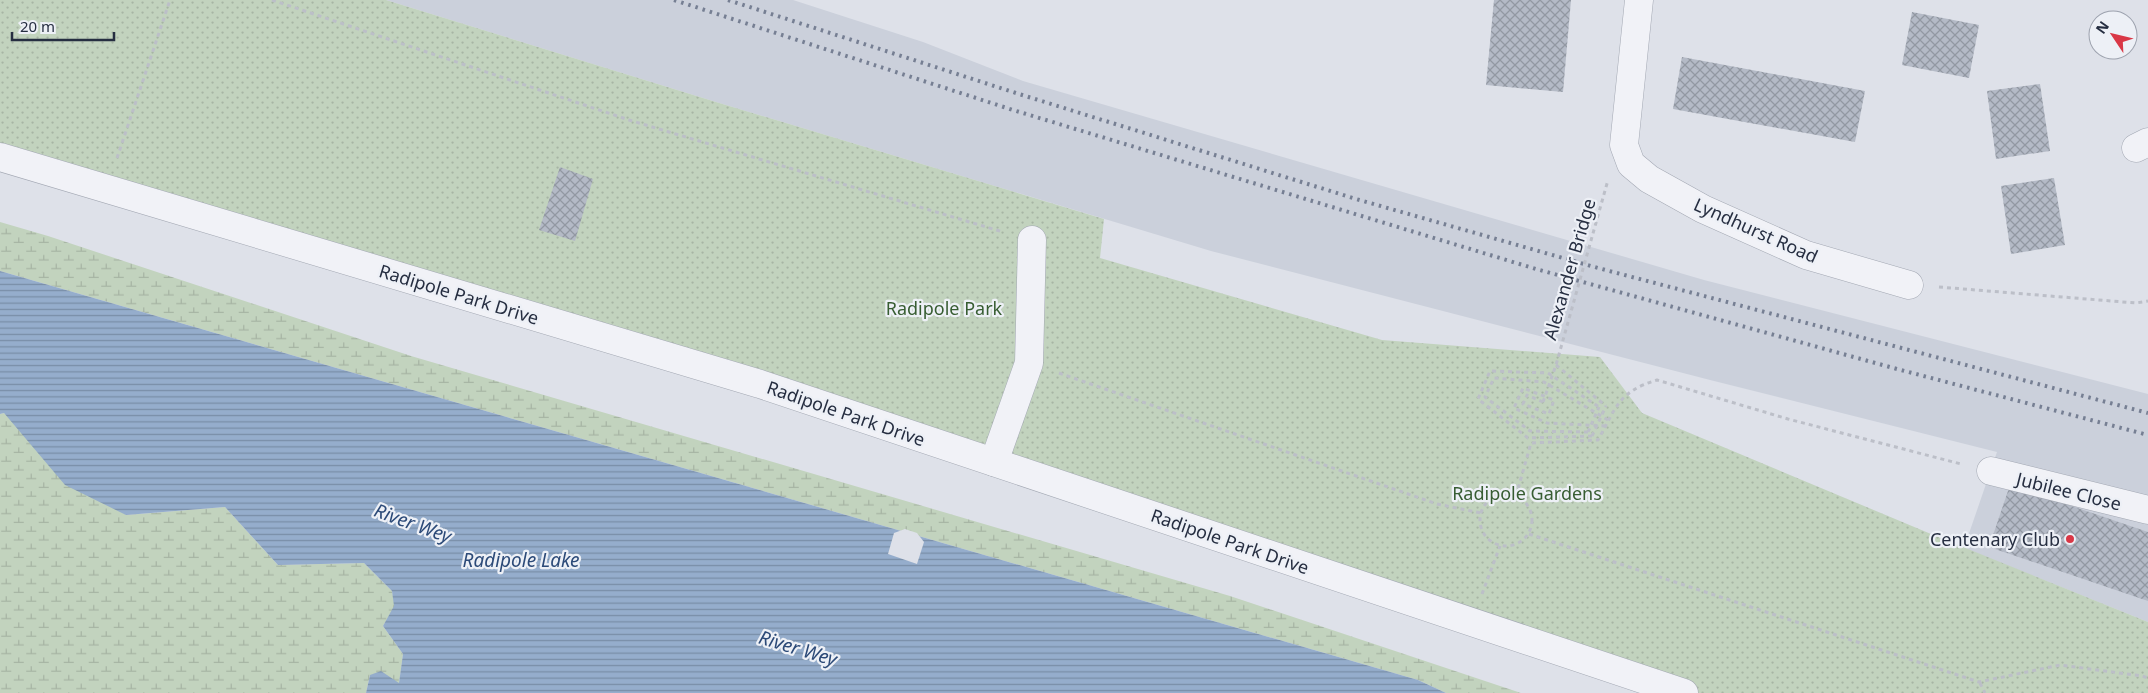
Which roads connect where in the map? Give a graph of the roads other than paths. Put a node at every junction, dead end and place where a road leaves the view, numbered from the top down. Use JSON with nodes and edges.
{"nodes":[{"id":1,"x":1639,"y":0,"type":"edge"},
{"id":2,"x":0,"y":156,"type":"edge"},
{"id":3,"x":1032,"y":240,"type":"road end"},
{"id":4,"x":1909,"y":285,"type":"road end"},
{"id":5,"x":994,"y":462,"type":"junction"},
{"id":6,"x":1991,"y":471,"type":"road end"},
{"id":7,"x":2148,"y":510,"type":"edge"},
{"id":8,"x":1684,"y":693,"type":"edge"}],
"edges":[{"from":1,"to":4,"type":"street","name":"Lyndhurst Road"},
{"from":2,"to":5,"type":"street","name":"Radipole Park Drive"},
{"from":3,"to":5,"type":"street"},
{"from":5,"to":8,"type":"street","name":"Radipole Park Drive"},
{"from":6,"to":7,"type":"street","name":"Jubilee Close"}]}
